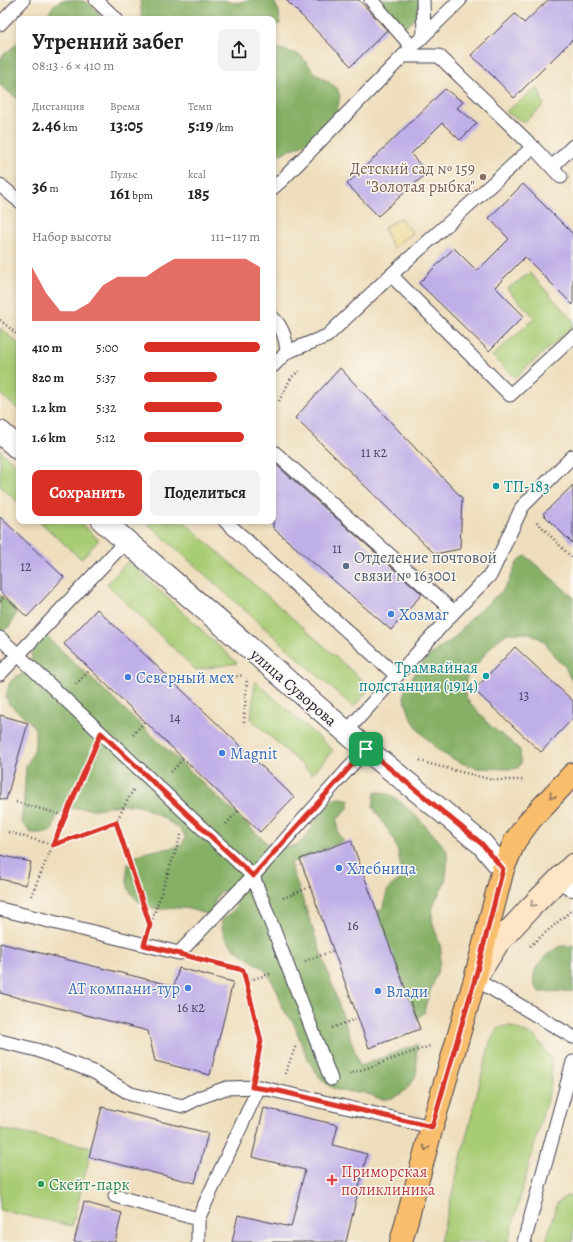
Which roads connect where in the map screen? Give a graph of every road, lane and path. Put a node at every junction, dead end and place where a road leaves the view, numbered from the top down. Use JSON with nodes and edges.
{"nodes":[{"id":1,"x":23,"y":0,"type":"edge"},
{"id":2,"x":96,"y":0,"type":"edge"},
{"id":3,"x":371,"y":0,"type":"edge"},
{"id":4,"x":424,"y":0,"type":"edge"},
{"id":5,"x":460,"y":0,"type":"edge"},
{"id":6,"x":113,"y":16,"type":"edge"},
{"id":7,"x":1,"y":20,"type":"edge"},
{"id":8,"x":424,"y":35,"type":"junction"},
{"id":9,"x":412,"y":47,"type":"junction"},
{"id":10,"x":403,"y":56,"type":"junction"},
{"id":11,"x":573,"y":146,"type":"edge"},
{"id":12,"x":533,"y":147,"type":"junction"},
{"id":13,"x":552,"y":167,"type":"junction"},
{"id":14,"x":561,"y":177,"type":"dead end"},
{"id":15,"x":276,"y":180,"type":"edge"},
{"id":16,"x":0,"y":185,"type":"edge"},
{"id":17,"x":16,"y":198,"type":"edge"},
{"id":18,"x":391,"y":275,"type":"junction"},
{"id":19,"x":0,"y":320,"type":"edge"},
{"id":20,"x":276,"y":321,"type":"edge"},
{"id":21,"x":16,"y":333,"type":"edge"},
{"id":22,"x":573,"y":337,"type":"edge"},
{"id":23,"x":287,"y":352,"type":"junction"},
{"id":24,"x":276,"y":363,"type":"edge"},
{"id":25,"x":276,"y":454,"type":"edge"},
{"id":26,"x":573,"y":456,"type":"edge"},
{"id":27,"x":522,"y":507,"type":"junction"},
{"id":28,"x":106,"y":524,"type":"edge"},
{"id":29,"x":228,"y":524,"type":"edge"},
{"id":30,"x":126,"y":541,"type":"junction"},
{"id":31,"x":573,"y":559,"type":"edge"},
{"id":32,"x":5,"y":596,"type":"dead end"},
{"id":33,"x":0,"y":601,"type":"edge"},
{"id":34,"x":454,"y":612,"type":"junction"},
{"id":35,"x":0,"y":638,"type":"edge"},
{"id":36,"x":18,"y":655,"type":"junction"},
{"id":37,"x":0,"y":674,"type":"edge"},
{"id":38,"x":397,"y":676,"type":"junction"},
{"id":39,"x":201,"y":682,"type":"dead end"},
{"id":40,"x":244,"y":722,"type":"dead end"},
{"id":41,"x":346,"y":732,"type":"junction"},
{"id":42,"x":101,"y":733,"type":"junction"},
{"id":43,"x":366,"y":749,"type":"junction"},
{"id":44,"x":419,"y":760,"type":"dead end"},
{"id":45,"x":142,"y":772,"type":"junction"},
{"id":46,"x":573,"y":774,"type":"edge"},
{"id":47,"x":526,"y":780,"type":"dead end"},
{"id":48,"x":16,"y":802,"type":"dead end"},
{"id":49,"x":188,"y":815,"type":"junction"},
{"id":50,"x":66,"y":816,"type":"junction"},
{"id":51,"x":116,"y":822,"type":"junction"},
{"id":52,"x":8,"y":832,"type":"dead end"},
{"id":53,"x":53,"y":845,"type":"junction"},
{"id":54,"x":503,"y":869,"type":"junction"},
{"id":55,"x":253,"y":876,"type":"junction"},
{"id":56,"x":569,"y":876,"type":"edge"},
{"id":57,"x":310,"y":887,"type":"dead end"},
{"id":58,"x":265,"y":905,"type":"junction"},
{"id":59,"x":0,"y":909,"type":"edge"},
{"id":60,"x":573,"y":909,"type":"edge"},
{"id":61,"x":23,"y":915,"type":"junction"},
{"id":62,"x":150,"y":925,"type":"junction"},
{"id":63,"x":144,"y":945,"type":"junction"},
{"id":64,"x":528,"y":948,"type":"dead end"},
{"id":65,"x":333,"y":951,"type":"dead end"},
{"id":66,"x":179,"y":953,"type":"junction"},
{"id":67,"x":289,"y":968,"type":"junction"},
{"id":68,"x":475,"y":979,"type":"junction"},
{"id":69,"x":246,"y":981,"type":"junction"},
{"id":70,"x":307,"y":1015,"type":"junction"},
{"id":71,"x":358,"y":1018,"type":"dead end"},
{"id":72,"x":314,"y":1036,"type":"junction"},
{"id":73,"x":573,"y":1037,"type":"edge"},
{"id":74,"x":0,"y":1041,"type":"edge"},
{"id":75,"x":434,"y":1045,"type":"dead end"},
{"id":76,"x":573,"y":1062,"type":"edge"},
{"id":77,"x":332,"y":1078,"type":"joint"},
{"id":78,"x":255,"y":1087,"type":"junction"},
{"id":79,"x":279,"y":1091,"type":"junction"},
{"id":80,"x":432,"y":1127,"type":"junction"},
{"id":81,"x":115,"y":1196,"type":"dead end"},
{"id":82,"x":198,"y":1219,"type":"junction"},
{"id":83,"x":198,"y":1242,"type":"edge"},
{"id":84,"x":401,"y":1242,"type":"edge"},
{"id":85,"x":524,"y":1242,"type":"edge"}],
"edges":[{"from":1,"to":7,"type":"lane"},
{"from":2,"to":6,"type":"lane"},
{"from":3,"to":9,"type":"lane"},
{"from":4,"to":8,"type":"lane"},
{"from":5,"to":8,"type":"lane"},
{"from":8,"to":9,"type":"lane"},
{"from":9,"to":10,"type":"lane"},
{"from":10,"to":12,"type":"lane"},
{"from":10,"to":15,"type":"lane"},
{"from":11,"to":13,"type":"lane"},
{"from":12,"to":13,"type":"lane"},
{"from":12,"to":18,"type":"lane"},
{"from":13,"to":14,"type":"lane"},
{"from":16,"to":17,"type":"lane"},
{"from":18,"to":22,"type":"lane"},
{"from":18,"to":23,"type":"lane"},
{"from":19,"to":21,"type":"path"},
{"from":20,"to":23,"type":"lane"},
{"from":23,"to":24,"type":"lane"},
{"from":25,"to":34,"type":"lane"},
{"from":26,"to":27,"type":"lane"},
{"from":27,"to":31,"type":"path"},
{"from":27,"to":34,"type":"lane"},
{"from":28,"to":30,"type":"street","name":"улица Суворова"},
{"from":29,"to":38,"type":"lane"},
{"from":30,"to":36,"type":"lane"},
{"from":30,"to":41,"type":"street","name":"улица Суворова"},
{"from":32,"to":33,"type":"path"},
{"from":34,"to":38,"type":"lane"},
{"from":35,"to":36,"type":"lane"},
{"from":36,"to":37,"type":"lane"},
{"from":36,"to":42,"type":"lane"},
{"from":38,"to":41,"type":"lane"},
{"from":39,"to":40,"type":"path"},
{"from":41,"to":43,"type":"street","name":"улица Суворова"},
{"from":42,"to":45,"type":"lane"},
{"from":42,"to":50,"type":"path"},
{"from":43,"to":54,"type":"street","name":"улица Суворова"},
{"from":43,"to":55,"type":"lane"},
{"from":44,"to":47,"type":"path"},
{"from":45,"to":49,"type":"lane"},
{"from":45,"to":51,"type":"path"},
{"from":46,"to":54,"type":"main road","one_way":true},
{"from":48,"to":50,"type":"path"},
{"from":49,"to":55,"type":"lane"},
{"from":49,"to":62,"type":"path"},
{"from":50,"to":53,"type":"path"},
{"from":51,"to":53,"type":"path"},
{"from":51,"to":62,"type":"path"},
{"from":52,"to":53,"type":"path"},
{"from":53,"to":61,"type":"path"},
{"from":54,"to":68,"type":"main road"},
{"from":55,"to":58,"type":"lane"},
{"from":55,"to":66,"type":"lane"},
{"from":56,"to":68,"type":"main road","one_way":true},
{"from":57,"to":58,"type":"path"},
{"from":58,"to":67,"type":"lane"},
{"from":59,"to":61,"type":"lane"},
{"from":60,"to":64,"type":"path"},
{"from":61,"to":63,"type":"lane"},
{"from":62,"to":63,"type":"path"},
{"from":63,"to":66,"type":"lane"},
{"from":65,"to":67,"type":"path"},
{"from":66,"to":69,"type":"path"},
{"from":67,"to":69,"type":"path"},
{"from":67,"to":70,"type":"lane"},
{"from":68,"to":73,"type":"lane"},
{"from":68,"to":80,"type":"main road"},
{"from":69,"to":78,"type":"path"},
{"from":70,"to":72,"type":"lane"},
{"from":70,"to":79,"type":"path"},
{"from":71,"to":72,"type":"path"},
{"from":72,"to":77,"type":"lane"},
{"from":74,"to":78,"type":"lane"},
{"from":75,"to":77,"type":"path"},
{"from":76,"to":85,"type":"lane"},
{"from":78,"to":79,"type":"lane"},
{"from":78,"to":82,"type":"lane"},
{"from":79,"to":80,"type":"lane"},
{"from":80,"to":84,"type":"main road","one_way":true},
{"from":81,"to":82,"type":"lane"},
{"from":82,"to":83,"type":"lane"}]}
